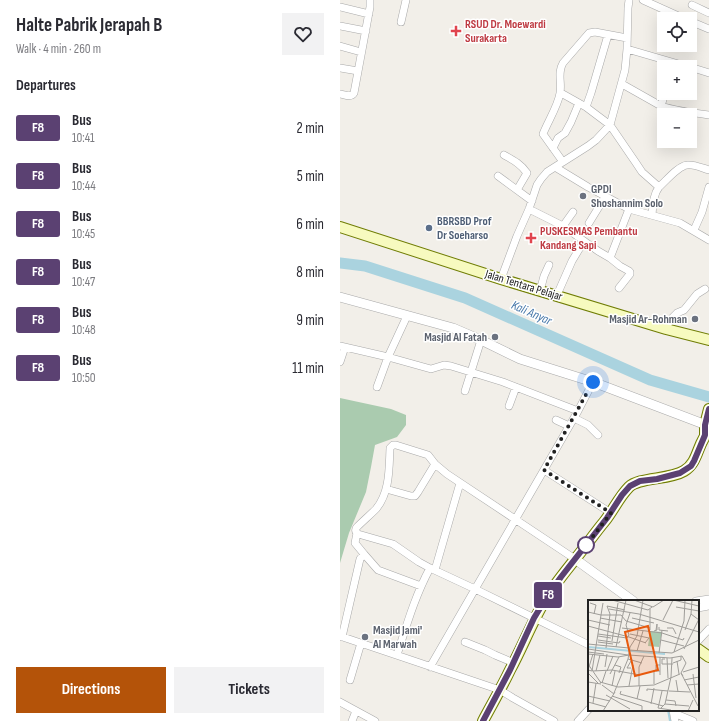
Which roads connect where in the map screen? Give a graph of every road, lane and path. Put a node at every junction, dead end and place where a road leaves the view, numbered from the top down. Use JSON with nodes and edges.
{"nodes":[{"id":1,"x":370,"y":0,"type":"edge"},
{"id":2,"x":406,"y":0,"type":"edge"},
{"id":3,"x":629,"y":0,"type":"edge"},
{"id":4,"x":643,"y":0,"type":"edge"},
{"id":5,"x":692,"y":5,"type":"dead end"},
{"id":6,"x":340,"y":7,"type":"edge"},
{"id":7,"x":670,"y":12,"type":"edge"},
{"id":8,"x":709,"y":13,"type":"edge"},
{"id":9,"x":369,"y":14,"type":"junction"},
{"id":10,"x":401,"y":22,"type":"dead end"},
{"id":11,"x":697,"y":24,"type":"edge"},
{"id":12,"x":340,"y":26,"type":"edge"},
{"id":13,"x":709,"y":29,"type":"edge"},
{"id":14,"x":366,"y":31,"type":"junction"},
{"id":15,"x":608,"y":34,"type":"junction"},
{"id":16,"x":627,"y":38,"type":"junction"},
{"id":17,"x":340,"y":46,"type":"edge"},
{"id":18,"x":627,"y":49,"type":"junction"},
{"id":19,"x":361,"y":52,"type":"junction"},
{"id":20,"x":659,"y":60,"type":"edge"},
{"id":21,"x":340,"y":68,"type":"edge"},
{"id":22,"x":697,"y":69,"type":"edge"},
{"id":23,"x":358,"y":72,"type":"junction"},
{"id":24,"x":709,"y":73,"type":"edge"},
{"id":25,"x":622,"y":84,"type":"junction"},
{"id":26,"x":561,"y":93,"type":"junction"},
{"id":27,"x":340,"y":94,"type":"edge"},
{"id":28,"x":663,"y":100,"type":"edge"},
{"id":29,"x":579,"y":103,"type":"junction"},
{"id":30,"x":661,"y":106,"type":"junction"},
{"id":31,"x":586,"y":107,"type":"junction"},
{"id":32,"x":709,"y":115,"type":"edge"},
{"id":33,"x":610,"y":125,"type":"junction"},
{"id":34,"x":553,"y":148,"type":"junction"},
{"id":35,"x":504,"y":156,"type":"dead end"},
{"id":36,"x":563,"y":162,"type":"junction"},
{"id":37,"x":555,"y":167,"type":"junction"},
{"id":38,"x":709,"y":170,"type":"edge"},
{"id":39,"x":498,"y":176,"type":"dead end"},
{"id":40,"x":659,"y":187,"type":"junction"},
{"id":41,"x":709,"y":187,"type":"edge"},
{"id":42,"x":517,"y":190,"type":"junction"},
{"id":43,"x":605,"y":197,"type":"junction"},
{"id":44,"x":532,"y":201,"type":"junction"},
{"id":45,"x":529,"y":209,"type":"junction"},
{"id":46,"x":629,"y":209,"type":"junction"},
{"id":47,"x":573,"y":212,"type":"dead end"},
{"id":48,"x":652,"y":215,"type":"junction"},
{"id":49,"x":589,"y":222,"type":"dead end"},
{"id":50,"x":563,"y":226,"type":"junction"},
{"id":51,"x":340,"y":227,"type":"edge"},
{"id":52,"x":694,"y":230,"type":"junction"},
{"id":53,"x":709,"y":240,"type":"edge"},
{"id":54,"x":584,"y":241,"type":"junction"},
{"id":55,"x":610,"y":258,"type":"junction"},
{"id":56,"x":549,"y":265,"type":"dead end"},
{"id":57,"x":501,"y":279,"type":"junction"},
{"id":58,"x":619,"y":288,"type":"dead end"},
{"id":59,"x":705,"y":289,"type":"dead end"},
{"id":60,"x":540,"y":290,"type":"junction"},
{"id":61,"x":557,"y":295,"type":"junction"},
{"id":62,"x":340,"y":297,"type":"edge"},
{"id":63,"x":408,"y":316,"type":"junction"},
{"id":64,"x":666,"y":329,"type":"junction"},
{"id":65,"x":481,"y":340,"type":"junction"},
{"id":66,"x":709,"y":340,"type":"edge"},
{"id":67,"x":343,"y":346,"type":"edge"},
{"id":68,"x":388,"y":357,"type":"junction"},
{"id":69,"x":340,"y":362,"type":"edge"},
{"id":70,"x":471,"y":372,"type":"junction"},
{"id":71,"x":593,"y":382,"type":"junction"},
{"id":72,"x":516,"y":386,"type":"junction"},
{"id":73,"x":377,"y":387,"type":"dead end"},
{"id":74,"x":465,"y":391,"type":"dead end"},
{"id":75,"x":509,"y":406,"type":"dead end"},
{"id":76,"x":709,"y":409,"type":"edge"},
{"id":77,"x":578,"y":411,"type":"junction"},
{"id":78,"x":574,"y":418,"type":"junction"},
{"id":79,"x":556,"y":420,"type":"dead end"},
{"id":80,"x":569,"y":426,"type":"junction"},
{"id":81,"x":706,"y":432,"type":"edge"},
{"id":82,"x":598,"y":435,"type":"dead end"},
{"id":83,"x":435,"y":464,"type":"junction"},
{"id":84,"x":544,"y":470,"type":"junction"},
{"id":85,"x":460,"y":483,"type":"junction"},
{"id":86,"x":386,"y":489,"type":"junction"},
{"id":87,"x":611,"y":513,"type":"junction"},
{"id":88,"x":515,"y":519,"type":"junction"},
{"id":89,"x":357,"y":533,"type":"junction"},
{"id":90,"x":364,"y":554,"type":"junction"},
{"id":91,"x":575,"y":559,"type":"junction"},
{"id":92,"x":432,"y":569,"type":"junction"},
{"id":93,"x":421,"y":586,"type":"junction"},
{"id":94,"x":475,"y":589,"type":"junction"},
{"id":95,"x":709,"y":599,"type":"edge"},
{"id":96,"x":632,"y":600,"type":"edge"},
{"id":97,"x":699,"y":601,"type":"edge"},
{"id":98,"x":709,"y":606,"type":"edge"},
{"id":99,"x":699,"y":608,"type":"edge"},
{"id":100,"x":534,"y":618,"type":"junction"},
{"id":101,"x":709,"y":628,"type":"edge"},
{"id":102,"x":341,"y":636,"type":"edge"},
{"id":103,"x":699,"y":640,"type":"edge"},
{"id":104,"x":465,"y":642,"type":"dead end"},
{"id":105,"x":361,"y":643,"type":"junction"},
{"id":106,"x":588,"y":645,"type":"edge"},
{"id":107,"x":699,"y":650,"type":"edge"},
{"id":108,"x":397,"y":655,"type":"junction"},
{"id":109,"x":709,"y":657,"type":"edge"},
{"id":110,"x":514,"y":663,"type":"junction"},
{"id":111,"x":430,"y":667,"type":"junction"},
{"id":112,"x":350,"y":680,"type":"dead end"},
{"id":113,"x":500,"y":690,"type":"junction"},
{"id":114,"x":340,"y":702,"type":"edge"},
{"id":115,"x":588,"y":710,"type":"edge"},
{"id":116,"x":356,"y":711,"type":"junction"},
{"id":117,"x":675,"y":714,"type":"edge"},
{"id":118,"x":352,"y":721,"type":"edge"},
{"id":119,"x":375,"y":721,"type":"edge"},
{"id":120,"x":483,"y":721,"type":"edge"},
{"id":121,"x":554,"y":721,"type":"edge"},
{"id":122,"x":578,"y":721,"type":"edge"},
{"id":123,"x":693,"y":721,"type":"edge"}],
"edges":[{"from":1,"to":9,"type":"street"},
{"from":2,"to":10,"type":"street"},
{"from":3,"to":16,"type":"street"},
{"from":4,"to":7,"type":"street"},
{"from":5,"to":8,"type":"street"},
{"from":6,"to":9,"type":"street"},
{"from":9,"to":14,"type":"street"},
{"from":11,"to":13,"type":"street"},
{"from":12,"to":14,"type":"street"},
{"from":14,"to":19,"type":"street"},
{"from":15,"to":16,"type":"street"},
{"from":15,"to":26,"type":"street"},
{"from":15,"to":31,"type":"street"},
{"from":16,"to":18,"type":"street"},
{"from":17,"to":19,"type":"street"},
{"from":18,"to":20,"type":"street"},
{"from":18,"to":25,"type":"street"},
{"from":19,"to":23,"type":"street"},
{"from":21,"to":23,"type":"street"},
{"from":22,"to":24,"type":"street"},
{"from":23,"to":27,"type":"street"},
{"from":25,"to":30,"type":"street"},
{"from":25,"to":33,"type":"street"},
{"from":26,"to":29,"type":"street"},
{"from":26,"to":34,"type":"street"},
{"from":28,"to":30,"type":"street"},
{"from":29,"to":31,"type":"street"},
{"from":29,"to":34,"type":"street"},
{"from":30,"to":32,"type":"street"},
{"from":31,"to":33,"type":"street"},
{"from":33,"to":36,"type":"street"},
{"from":33,"to":40,"type":"street"},
{"from":34,"to":36,"type":"street"},
{"from":35,"to":42,"type":"street"},
{"from":36,"to":37,"type":"street"},
{"from":37,"to":43,"type":"street"},
{"from":37,"to":44,"type":"street"},
{"from":38,"to":40,"type":"street"},
{"from":39,"to":42,"type":"street"},
{"from":40,"to":48,"type":"street"},
{"from":41,"to":52,"type":"street"},
{"from":42,"to":44,"type":"street"},
{"from":43,"to":46,"type":"street"},
{"from":43,"to":49,"type":"street"},
{"from":44,"to":45,"type":"street"},
{"from":45,"to":50,"type":"street"},
{"from":45,"to":57,"type":"street"},
{"from":46,"to":48,"type":"street"},
{"from":46,"to":55,"type":"street"},
{"from":47,"to":50,"type":"street"},
{"from":48,"to":52,"type":"street"},
{"from":50,"to":54,"type":"street"},
{"from":51,"to":57,"type":"main road","name":"Jalan Tentara Pelajar"},
{"from":52,"to":53,"type":"street"},
{"from":54,"to":55,"type":"street"},
{"from":54,"to":61,"type":"street"},
{"from":55,"to":58,"type":"street"},
{"from":56,"to":60,"type":"street"},
{"from":57,"to":60,"type":"main road","name":"Jalan Tentara Pelajar"},
{"from":59,"to":64,"type":"street"},
{"from":60,"to":61,"type":"main road","name":"Jalan Tentara Pelajar"},
{"from":61,"to":64,"type":"main road","name":"Jalan Tentara Pelajar"},
{"from":62,"to":63,"type":"street"},
{"from":63,"to":65,"type":"street"},
{"from":63,"to":68,"type":"street"},
{"from":64,"to":66,"type":"main road","name":"Jalan Tentara Pelajar"},
{"from":65,"to":70,"type":"street"},
{"from":65,"to":71,"type":"street"},
{"from":67,"to":68,"type":"street"},
{"from":67,"to":69,"type":"street"},
{"from":68,"to":70,"type":"street"},
{"from":68,"to":73,"type":"street"},
{"from":70,"to":72,"type":"street"},
{"from":70,"to":74,"type":"street"},
{"from":71,"to":77,"type":"street"},
{"from":71,"to":81,"type":"street"},
{"from":72,"to":75,"type":"street"},
{"from":72,"to":77,"type":"street"},
{"from":76,"to":81,"type":"main road"},
{"from":77,"to":78,"type":"street"},
{"from":78,"to":80,"type":"street"},
{"from":78,"to":82,"type":"street"},
{"from":79,"to":80,"type":"street"},
{"from":80,"to":84,"type":"street"},
{"from":81,"to":87,"type":"main road"},
{"from":83,"to":85,"type":"street"},
{"from":83,"to":86,"type":"street"},
{"from":83,"to":86,"type":"street"},
{"from":84,"to":87,"type":"street"},
{"from":84,"to":88,"type":"street"},
{"from":85,"to":88,"type":"street"},
{"from":85,"to":92,"type":"street"},
{"from":86,"to":89,"type":"street"},
{"from":87,"to":91,"type":"main road"},
{"from":88,"to":91,"type":"street"},
{"from":88,"to":94,"type":"street"},
{"from":89,"to":90,"type":"street"},
{"from":89,"to":92,"type":"street"},
{"from":90,"to":93,"type":"street"},
{"from":90,"to":102,"type":"street"},
{"from":91,"to":96,"type":"street"},
{"from":91,"to":100,"type":"main road"},
{"from":92,"to":93,"type":"street"},
{"from":92,"to":94,"type":"street"},
{"from":93,"to":108,"type":"street"},
{"from":94,"to":100,"type":"street"},
{"from":94,"to":111,"type":"street"},
{"from":95,"to":97,"type":"street"},
{"from":98,"to":99,"type":"street"},
{"from":100,"to":106,"type":"street"},
{"from":100,"to":110,"type":"main road"},
{"from":101,"to":103,"type":"street"},
{"from":102,"to":105,"type":"street"},
{"from":104,"to":110,"type":"street"},
{"from":105,"to":108,"type":"street"},
{"from":105,"to":112,"type":"street"},
{"from":107,"to":109,"type":"main road"},
{"from":108,"to":111,"type":"street"},
{"from":110,"to":113,"type":"main road"},
{"from":111,"to":113,"type":"street"},
{"from":113,"to":120,"type":"main road"},
{"from":113,"to":121,"type":"street"},
{"from":114,"to":116,"type":"street"},
{"from":115,"to":122,"type":"street"},
{"from":116,"to":118,"type":"street"},
{"from":116,"to":119,"type":"street"},
{"from":117,"to":123,"type":"street"}]}
